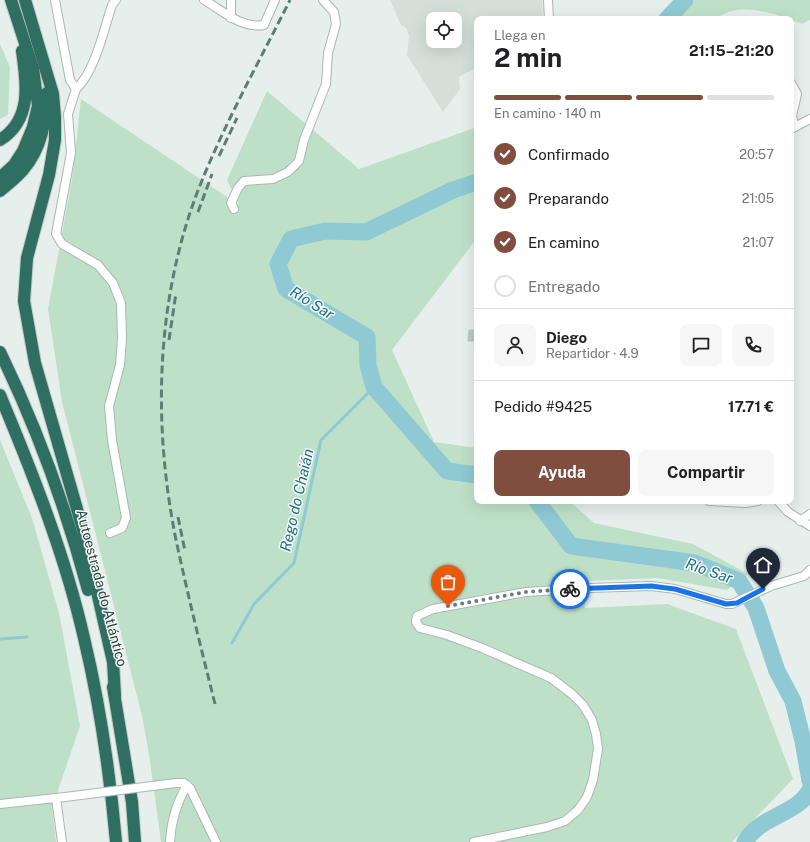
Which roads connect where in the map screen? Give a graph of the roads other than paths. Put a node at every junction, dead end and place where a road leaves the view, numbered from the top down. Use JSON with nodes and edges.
{"nodes":[{"id":1,"x":8,"y":0,"type":"edge"},
{"id":2,"x":11,"y":0,"type":"edge"},
{"id":3,"x":25,"y":0,"type":"edge"},
{"id":4,"x":55,"y":0,"type":"edge"},
{"id":5,"x":116,"y":0,"type":"edge"},
{"id":6,"x":204,"y":0,"type":"edge"},
{"id":7,"x":231,"y":0,"type":"edge"},
{"id":8,"x":275,"y":0,"type":"edge"},
{"id":9,"x":324,"y":0,"type":"edge"},
{"id":10,"x":548,"y":0,"type":"edge"},
{"id":11,"x":549,"y":16,"type":"edge"},
{"id":12,"x":231,"y":18,"type":"junction"},
{"id":13,"x":47,"y":73,"type":"junction"},
{"id":14,"x":76,"y":89,"type":"junction"},
{"id":15,"x":794,"y":89,"type":"edge"},
{"id":16,"x":794,"y":107,"type":"edge"},
{"id":17,"x":810,"y":119,"type":"edge"},
{"id":18,"x":794,"y":127,"type":"edge"},
{"id":19,"x":0,"y":140,"type":"edge"},
{"id":20,"x":0,"y":178,"type":"edge"},
{"id":21,"x":0,"y":192,"type":"edge"},
{"id":22,"x":234,"y":209,"type":"dead end"},
{"id":23,"x":0,"y":352,"type":"edge"},
{"id":24,"x":0,"y":395,"type":"edge"},
{"id":25,"x":781,"y":504,"type":"edge"},
{"id":26,"x":810,"y":514,"type":"edge"},
{"id":27,"x":800,"y":521,"type":"junction"},
{"id":28,"x":810,"y":526,"type":"edge"},
{"id":29,"x":110,"y":533,"type":"dead end"},
{"id":30,"x":810,"y":570,"type":"edge"},
{"id":31,"x":115,"y":694,"type":"junction"},
{"id":32,"x":187,"y":785,"type":"junction"},
{"id":33,"x":56,"y":798,"type":"junction"},
{"id":34,"x":0,"y":804,"type":"edge"},
{"id":35,"x":62,"y":842,"type":"edge"},
{"id":36,"x":116,"y":842,"type":"edge"},
{"id":37,"x":135,"y":842,"type":"edge"},
{"id":38,"x":170,"y":842,"type":"edge"},
{"id":39,"x":216,"y":842,"type":"edge"},
{"id":40,"x":474,"y":842,"type":"edge"}],
"edges":[{"from":1,"to":19,"type":"highway"},
{"from":2,"to":20,"type":"highway"},
{"from":3,"to":13,"type":"highway"},
{"from":4,"to":14,"type":"street"},
{"from":5,"to":14,"type":"street"},
{"from":6,"to":12,"type":"street"},
{"from":7,"to":12,"type":"street"},
{"from":8,"to":12,"type":"street"},
{"from":9,"to":22,"type":"street"},
{"from":10,"to":11,"type":"street"},
{"from":13,"to":21,"type":"highway"},
{"from":13,"to":31,"type":"highway"},
{"from":14,"to":29,"type":"street"},
{"from":15,"to":16,"type":"street"},
{"from":17,"to":18,"type":"street"},
{"from":23,"to":31,"type":"highway","name":"Autoestrada do Atlántico"},
{"from":24,"to":36,"type":"highway"},
{"from":25,"to":27,"type":"street"},
{"from":26,"to":27,"type":"street"},
{"from":27,"to":28,"type":"street"},
{"from":30,"to":40,"type":"street"},
{"from":31,"to":37,"type":"highway","name":"Autoestrada do Atlántico"},
{"from":32,"to":33,"type":"street","bridge":true},
{"from":32,"to":38,"type":"street"},
{"from":32,"to":39,"type":"street"},
{"from":33,"to":34,"type":"street"},
{"from":33,"to":35,"type":"street"}]}
